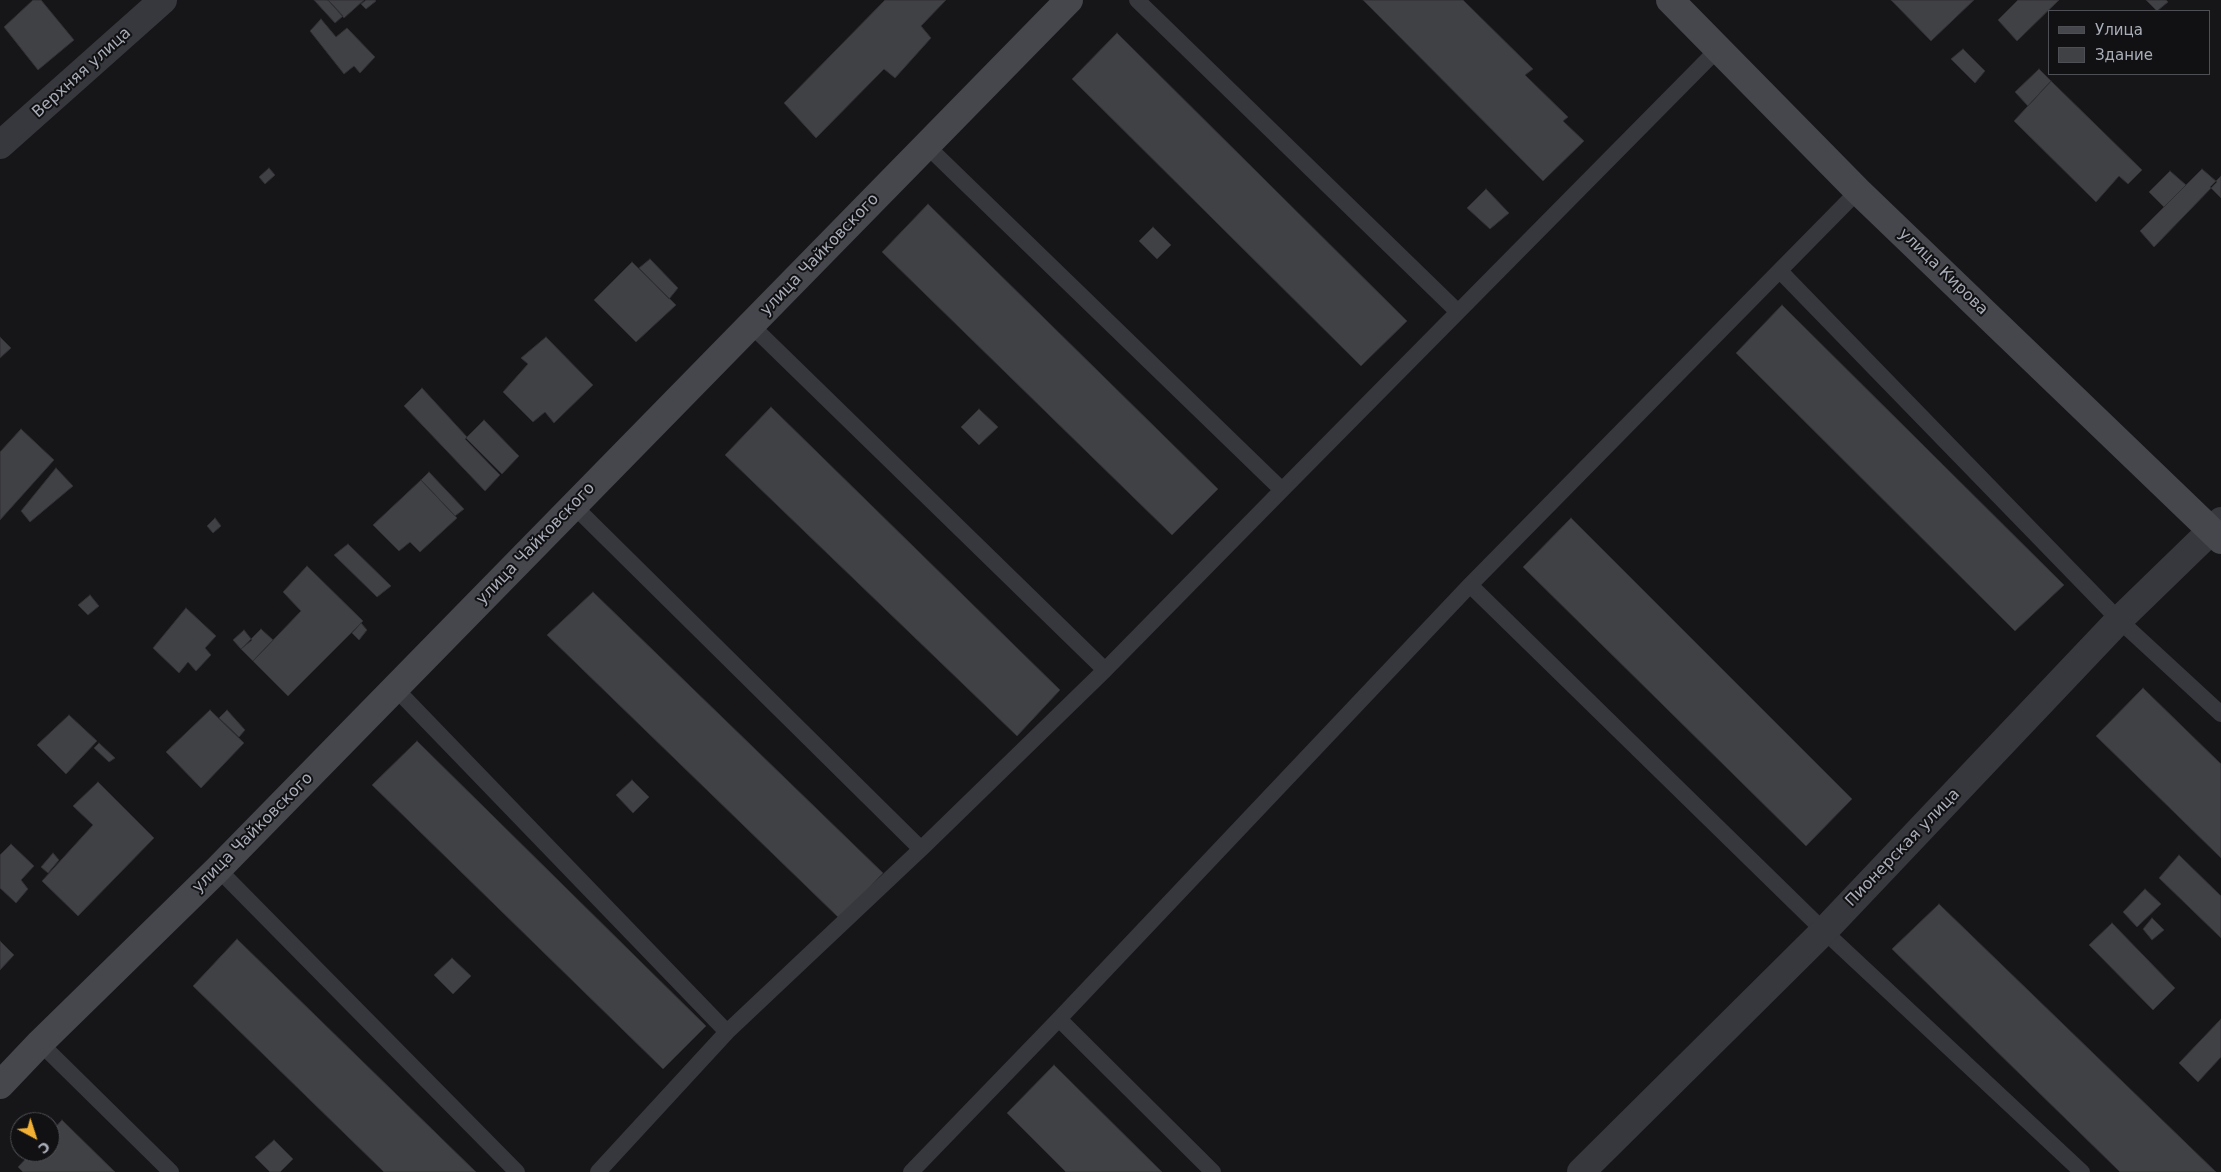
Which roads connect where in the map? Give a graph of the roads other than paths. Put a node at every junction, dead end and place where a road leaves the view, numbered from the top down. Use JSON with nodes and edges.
{"nodes":[{"id":1,"x":163,"y":0,"type":"edge"},
{"id":2,"x":1070,"y":0,"type":"edge"},
{"id":3,"x":1138,"y":0,"type":"edge"},
{"id":4,"x":1670,"y":0,"type":"edge"},
{"id":5,"x":1718,"y":49,"type":"junction"},
{"id":6,"x":0,"y":145,"type":"edge"},
{"id":7,"x":927,"y":146,"type":"junction"},
{"id":8,"x":1858,"y":191,"type":"junction"},
{"id":9,"x":1780,"y":272,"type":"junction"},
{"id":10,"x":1458,"y":312,"type":"junction"},
{"id":11,"x":751,"y":325,"type":"junction"},
{"id":12,"x":1282,"y":490,"type":"junction"},
{"id":13,"x":574,"y":506,"type":"junction"},
{"id":14,"x":2218,"y":530,"type":"edge"},
{"id":15,"x":1470,"y":585,"type":"junction"},
{"id":16,"x":2119,"y":620,"type":"junction"},
{"id":17,"x":1105,"y":670,"type":"junction"},
{"id":18,"x":395,"y":688,"type":"junction"},
{"id":19,"x":2221,"y":714,"type":"edge"},
{"id":20,"x":921,"y":849,"type":"junction"},
{"id":21,"x":218,"y":869,"type":"junction"},
{"id":22,"x":1824,"y":931,"type":"junction"},
{"id":23,"x":1059,"y":1019,"type":"junction"},
{"id":24,"x":727,"y":1032,"type":"junction"},
{"id":25,"x":40,"y":1043,"type":"junction"},
{"id":26,"x":0,"y":1085,"type":"edge"},
{"id":27,"x":171,"y":1172,"type":"edge"},
{"id":28,"x":517,"y":1172,"type":"edge"},
{"id":29,"x":598,"y":1172,"type":"edge"},
{"id":30,"x":911,"y":1172,"type":"edge"},
{"id":31,"x":1213,"y":1172,"type":"edge"},
{"id":32,"x":1582,"y":1172,"type":"edge"},
{"id":33,"x":2082,"y":1172,"type":"edge"}],
"edges":[{"from":1,"to":6,"type":"street","name":"Верхняя улица"},
{"from":2,"to":7,"type":"main road","name":"улица Чайковского"},
{"from":3,"to":10,"type":"lane"},
{"from":4,"to":5,"type":"main road","name":"улица Кирова"},
{"from":5,"to":8,"type":"main road","name":"улица Кирова"},
{"from":5,"to":10,"type":"lane"},
{"from":7,"to":11,"type":"main road","name":"улица Чайковского"},
{"from":7,"to":12,"type":"lane"},
{"from":8,"to":9,"type":"lane"},
{"from":8,"to":14,"type":"main road","name":"улица Кирова"},
{"from":9,"to":15,"type":"lane"},
{"from":9,"to":16,"type":"lane"},
{"from":10,"to":12,"type":"lane"},
{"from":11,"to":13,"type":"main road","name":"улица Чайковского"},
{"from":11,"to":17,"type":"lane"},
{"from":12,"to":17,"type":"lane"},
{"from":13,"to":18,"type":"main road","name":"улица Чайковского"},
{"from":13,"to":20,"type":"lane"},
{"from":14,"to":16,"type":"street","name":"Пионерская улица"},
{"from":15,"to":22,"type":"lane"},
{"from":15,"to":23,"type":"lane"},
{"from":16,"to":19,"type":"lane"},
{"from":16,"to":22,"type":"street","name":"Пионерская улица"},
{"from":17,"to":20,"type":"lane"},
{"from":18,"to":21,"type":"main road","name":"улица Чайковского"},
{"from":18,"to":24,"type":"lane"},
{"from":20,"to":24,"type":"lane"},
{"from":21,"to":25,"type":"main road","name":"улица Чайковского"},
{"from":21,"to":28,"type":"lane"},
{"from":22,"to":32,"type":"street","name":"Пионерская улица"},
{"from":22,"to":33,"type":"lane"},
{"from":23,"to":30,"type":"lane"},
{"from":23,"to":31,"type":"lane"},
{"from":24,"to":29,"type":"lane"},
{"from":25,"to":26,"type":"main road","name":"улица Чайковского"},
{"from":25,"to":27,"type":"lane"}]}
